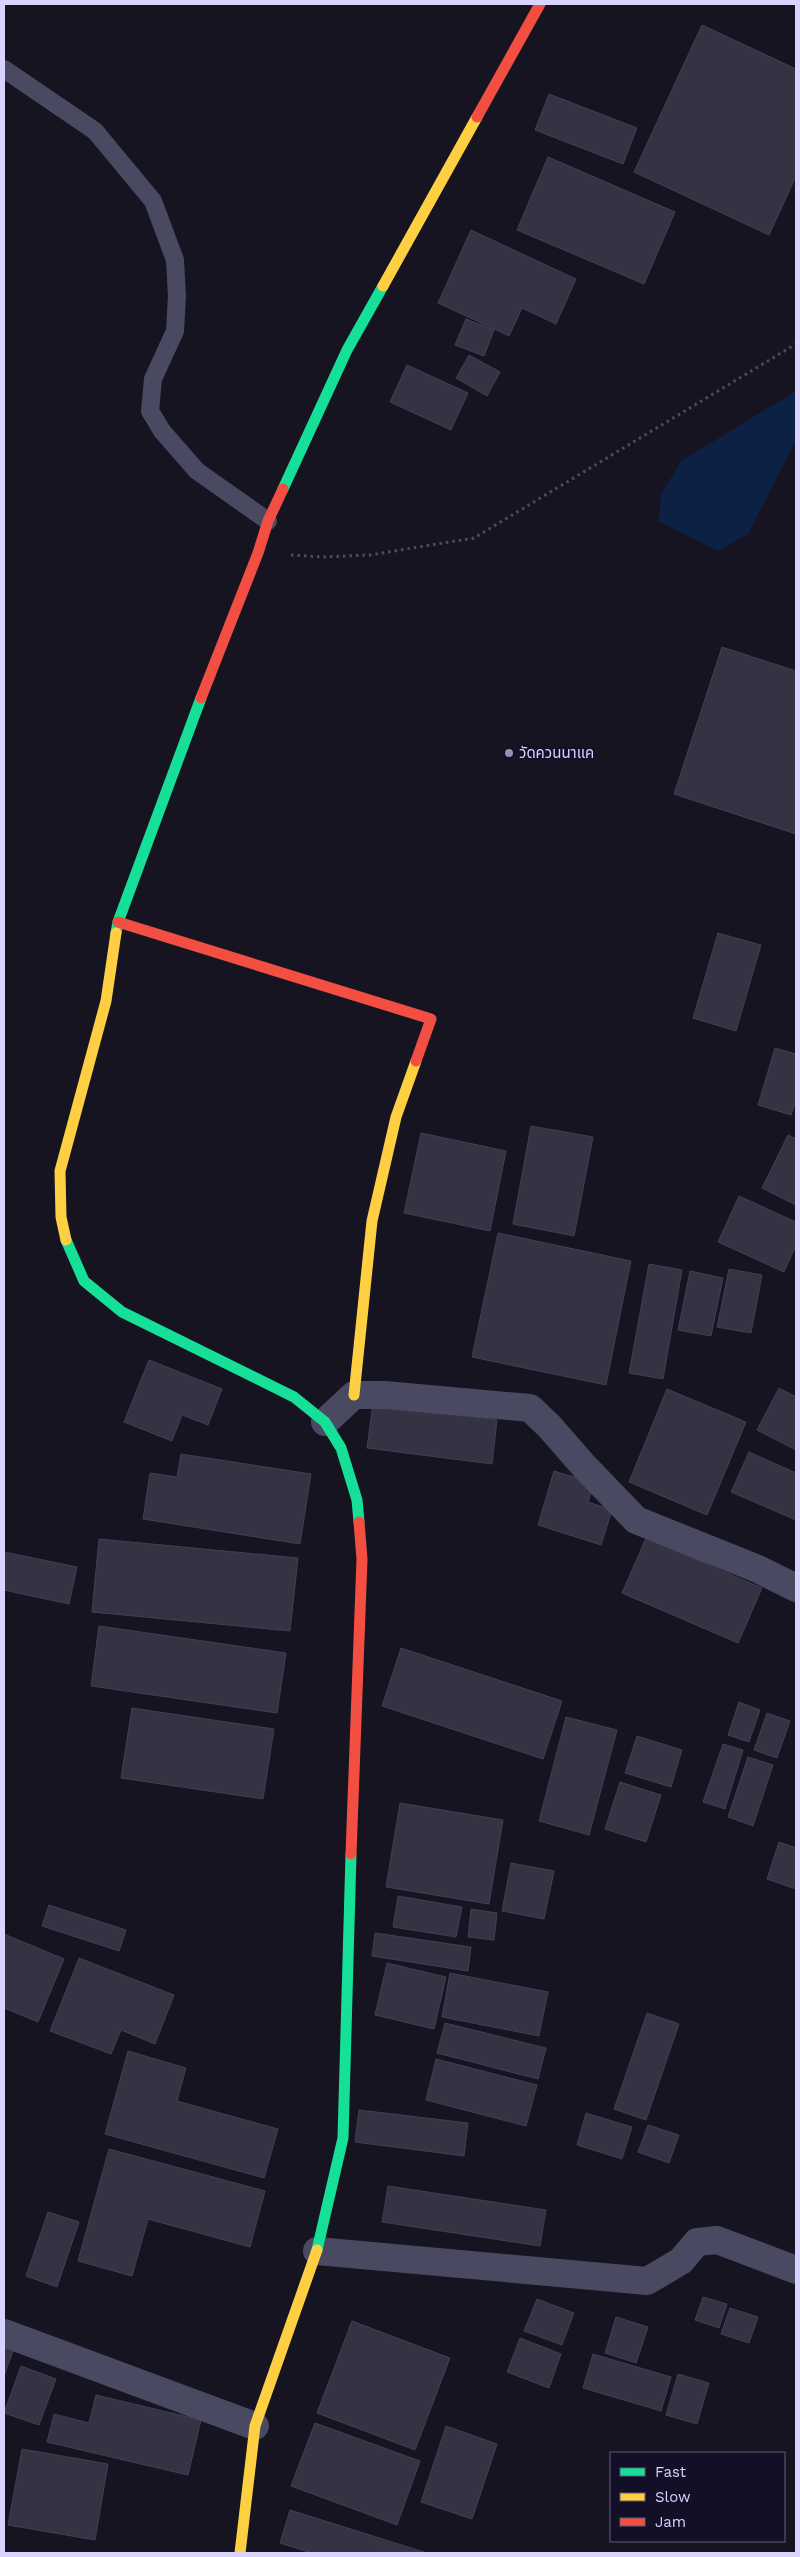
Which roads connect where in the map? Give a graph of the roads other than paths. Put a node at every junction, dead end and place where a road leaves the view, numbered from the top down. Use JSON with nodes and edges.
{"nodes":[{"id":1,"x":540,"y":4,"type":"edge"},
{"id":2,"x":4,"y":69,"type":"edge"},
{"id":3,"x":268,"y":521,"type":"junction"},
{"id":4,"x":118,"y":922,"type":"junction"},
{"id":5,"x":354,"y":1395,"type":"junction"},
{"id":6,"x":325,"y":1422,"type":"junction"},
{"id":7,"x":796,"y":1588,"type":"edge"},
{"id":8,"x":317,"y":2251,"type":"junction"},
{"id":9,"x":796,"y":2270,"type":"edge"},
{"id":10,"x":4,"y":2333,"type":"edge"},
{"id":11,"x":255,"y":2426,"type":"junction"},
{"id":12,"x":240,"y":2553,"type":"edge"}],
"edges":[{"from":1,"to":3,"type":"street"},
{"from":2,"to":3,"type":"lane"},
{"from":3,"to":4,"type":"street"},
{"from":4,"to":5,"type":"street"},
{"from":4,"to":6,"type":"street"},
{"from":5,"to":6,"type":"street"},
{"from":5,"to":7,"type":"street"},
{"from":6,"to":8,"type":"street"},
{"from":8,"to":9,"type":"street"},
{"from":8,"to":11,"type":"street"},
{"from":10,"to":11,"type":"street"},
{"from":11,"to":12,"type":"street"}]}
